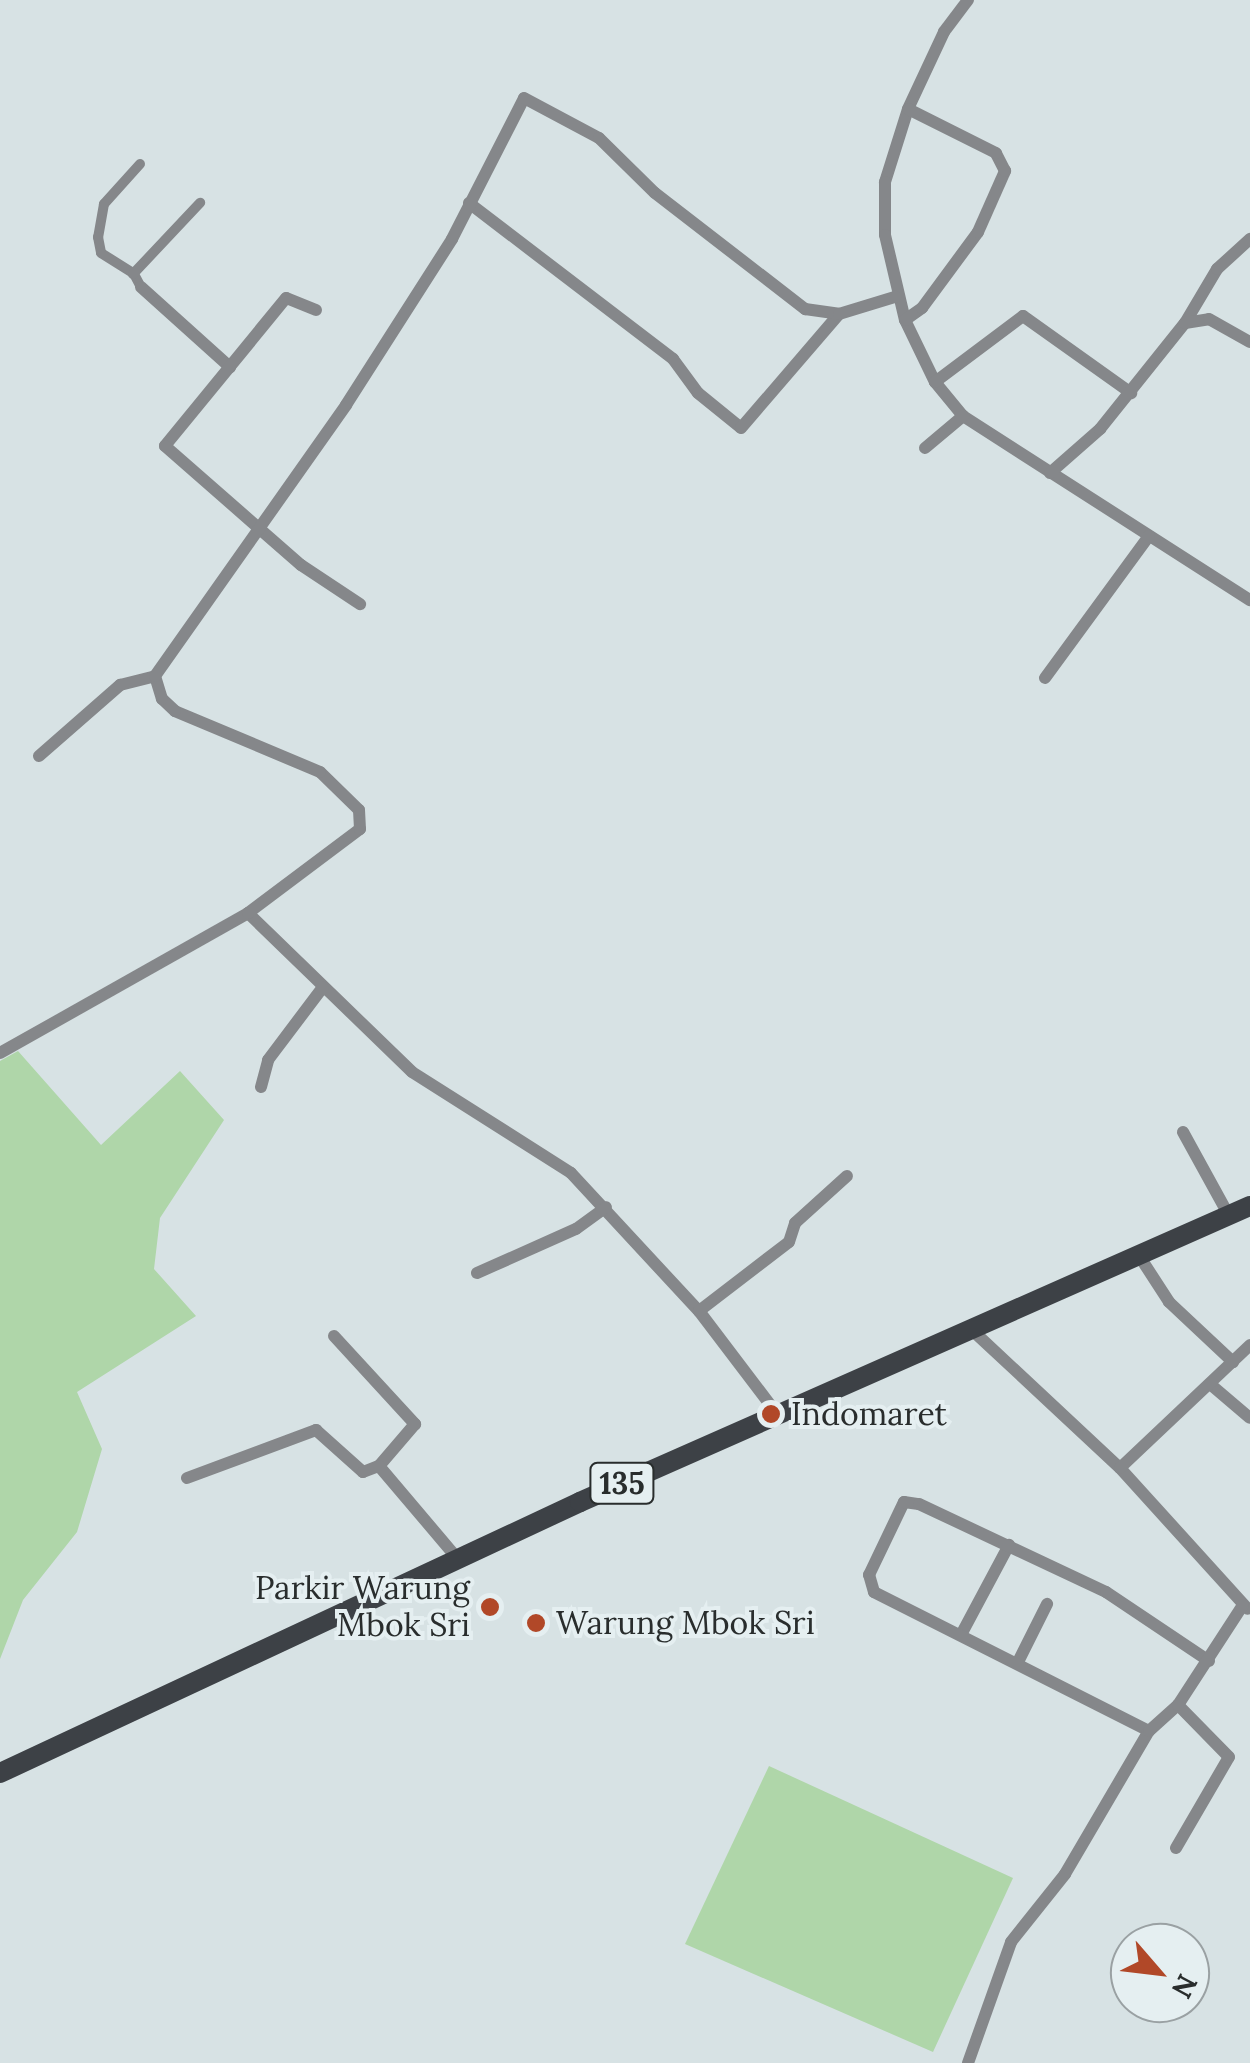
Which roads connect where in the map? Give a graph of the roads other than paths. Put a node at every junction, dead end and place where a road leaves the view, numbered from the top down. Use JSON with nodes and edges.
{"nodes":[{"id":1,"x":968,"y":0,"type":"edge"},
{"id":2,"x":908,"y":109,"type":"junction"},
{"id":3,"x":140,"y":164,"type":"dead end"},
{"id":4,"x":200,"y":203,"type":"dead end"},
{"id":5,"x":469,"y":203,"type":"junction"},
{"id":6,"x":1250,"y":239,"type":"edge"},
{"id":7,"x":134,"y":274,"type":"junction"},
{"id":8,"x":141,"y":287,"type":"joint"},
{"id":9,"x":895,"y":297,"type":"junction"},
{"id":10,"x":316,"y":310,"type":"dead end"},
{"id":11,"x":839,"y":314,"type":"junction"},
{"id":12,"x":905,"y":320,"type":"junction"},
{"id":13,"x":1185,"y":323,"type":"junction"},
{"id":14,"x":1250,"y":342,"type":"edge"},
{"id":15,"x":230,"y":367,"type":"junction"},
{"id":16,"x":935,"y":382,"type":"junction"},
{"id":17,"x":1131,"y":393,"type":"junction"},
{"id":18,"x":963,"y":416,"type":"junction"},
{"id":19,"x":925,"y":448,"type":"dead end"},
{"id":20,"x":1050,"y":473,"type":"junction"},
{"id":21,"x":260,"y":530,"type":"junction"},
{"id":22,"x":1149,"y":536,"type":"junction"},
{"id":23,"x":1250,"y":600,"type":"edge"},
{"id":24,"x":360,"y":604,"type":"dead end"},
{"id":25,"x":155,"y":676,"type":"junction"},
{"id":26,"x":1045,"y":678,"type":"dead end"},
{"id":27,"x":39,"y":756,"type":"dead end"},
{"id":28,"x":248,"y":913,"type":"junction"},
{"id":29,"x":323,"y":987,"type":"junction"},
{"id":30,"x":0,"y":1053,"type":"edge"},
{"id":31,"x":260,"y":1086,"type":"dead end"},
{"id":32,"x":1182,"y":1132,"type":"dead end"},
{"id":33,"x":847,"y":1176,"type":"dead end"},
{"id":34,"x":1250,"y":1206,"type":"edge"},
{"id":35,"x":606,"y":1207,"type":"junction"},
{"id":36,"x":1228,"y":1214,"type":"junction"},
{"id":37,"x":1138,"y":1254,"type":"junction"},
{"id":38,"x":478,"y":1273,"type":"dead end"},
{"id":39,"x":699,"y":1311,"type":"junction"},
{"id":40,"x":972,"y":1330,"type":"junction"},
{"id":41,"x":334,"y":1336,"type":"dead end"},
{"id":42,"x":1250,"y":1345,"type":"edge"},
{"id":43,"x":1233,"y":1362,"type":"junction"},
{"id":44,"x":1210,"y":1384,"type":"junction"},
{"id":45,"x":778,"y":1415,"type":"junction"},
{"id":46,"x":1250,"y":1418,"type":"edge"},
{"id":47,"x":379,"y":1466,"type":"junction"},
{"id":48,"x":1120,"y":1468,"type":"junction"},
{"id":49,"x":187,"y":1478,"type":"dead end"},
{"id":50,"x":1009,"y":1545,"type":"junction"},
{"id":51,"x":458,"y":1559,"type":"junction"},
{"id":52,"x":1047,"y":1604,"type":"dead end"},
{"id":53,"x":1247,"y":1608,"type":"edge"},
{"id":54,"x":962,"y":1634,"type":"junction"},
{"id":55,"x":1209,"y":1661,"type":"junction"},
{"id":56,"x":1018,"y":1662,"type":"junction"},
{"id":57,"x":1178,"y":1706,"type":"junction"},
{"id":58,"x":1149,"y":1731,"type":"junction"},
{"id":59,"x":0,"y":1773,"type":"edge"},
{"id":60,"x":1176,"y":1848,"type":"dead end"},
{"id":61,"x":968,"y":2063,"type":"edge"}],
"edges":[{"from":1,"to":2,"type":"street"},
{"from":2,"to":9,"type":"street"},
{"from":2,"to":12,"type":"street"},
{"from":3,"to":7,"type":"street"},
{"from":4,"to":7,"type":"street"},
{"from":5,"to":11,"type":"street"},
{"from":5,"to":11,"type":"street"},
{"from":5,"to":21,"type":"street"},
{"from":6,"to":13,"type":"street"},
{"from":7,"to":8,"type":"street"},
{"from":8,"to":15,"type":"street"},
{"from":9,"to":11,"type":"street"},
{"from":9,"to":12,"type":"street"},
{"from":10,"to":15,"type":"street"},
{"from":12,"to":16,"type":"street"},
{"from":13,"to":14,"type":"street"},
{"from":13,"to":17,"type":"street"},
{"from":15,"to":21,"type":"street"},
{"from":16,"to":17,"type":"street"},
{"from":16,"to":18,"type":"street"},
{"from":17,"to":20,"type":"street"},
{"from":18,"to":19,"type":"street"},
{"from":18,"to":20,"type":"street"},
{"from":20,"to":22,"type":"street"},
{"from":21,"to":24,"type":"street"},
{"from":21,"to":25,"type":"street"},
{"from":22,"to":23,"type":"street"},
{"from":22,"to":26,"type":"street"},
{"from":25,"to":27,"type":"street"},
{"from":25,"to":28,"type":"street"},
{"from":28,"to":29,"type":"street"},
{"from":28,"to":30,"type":"street"},
{"from":29,"to":31,"type":"street"},
{"from":29,"to":35,"type":"street"},
{"from":32,"to":36,"type":"street"},
{"from":33,"to":39,"type":"street"},
{"from":34,"to":36,"type":"main road","number":"135"},
{"from":35,"to":38,"type":"street"},
{"from":35,"to":39,"type":"street"},
{"from":36,"to":37,"type":"main road","number":"135"},
{"from":37,"to":40,"type":"main road","number":"135"},
{"from":37,"to":43,"type":"street"},
{"from":39,"to":45,"type":"street"},
{"from":40,"to":45,"type":"main road","number":"135"},
{"from":40,"to":48,"type":"street"},
{"from":41,"to":47,"type":"street"},
{"from":42,"to":43,"type":"street"},
{"from":43,"to":44,"type":"street"},
{"from":44,"to":46,"type":"street"},
{"from":44,"to":48,"type":"street"},
{"from":45,"to":51,"type":"main road","number":"135"},
{"from":47,"to":49,"type":"street"},
{"from":47,"to":51,"type":"street"},
{"from":48,"to":53,"type":"street"},
{"from":50,"to":54,"type":"street"},
{"from":50,"to":54,"type":"street"},
{"from":50,"to":55,"type":"street"},
{"from":51,"to":59,"type":"main road","number":"135"},
{"from":52,"to":56,"type":"street"},
{"from":53,"to":55,"type":"street"},
{"from":54,"to":56,"type":"street"},
{"from":55,"to":57,"type":"street"},
{"from":56,"to":58,"type":"street"},
{"from":57,"to":58,"type":"street"},
{"from":57,"to":60,"type":"street"},
{"from":58,"to":61,"type":"street"}]}
